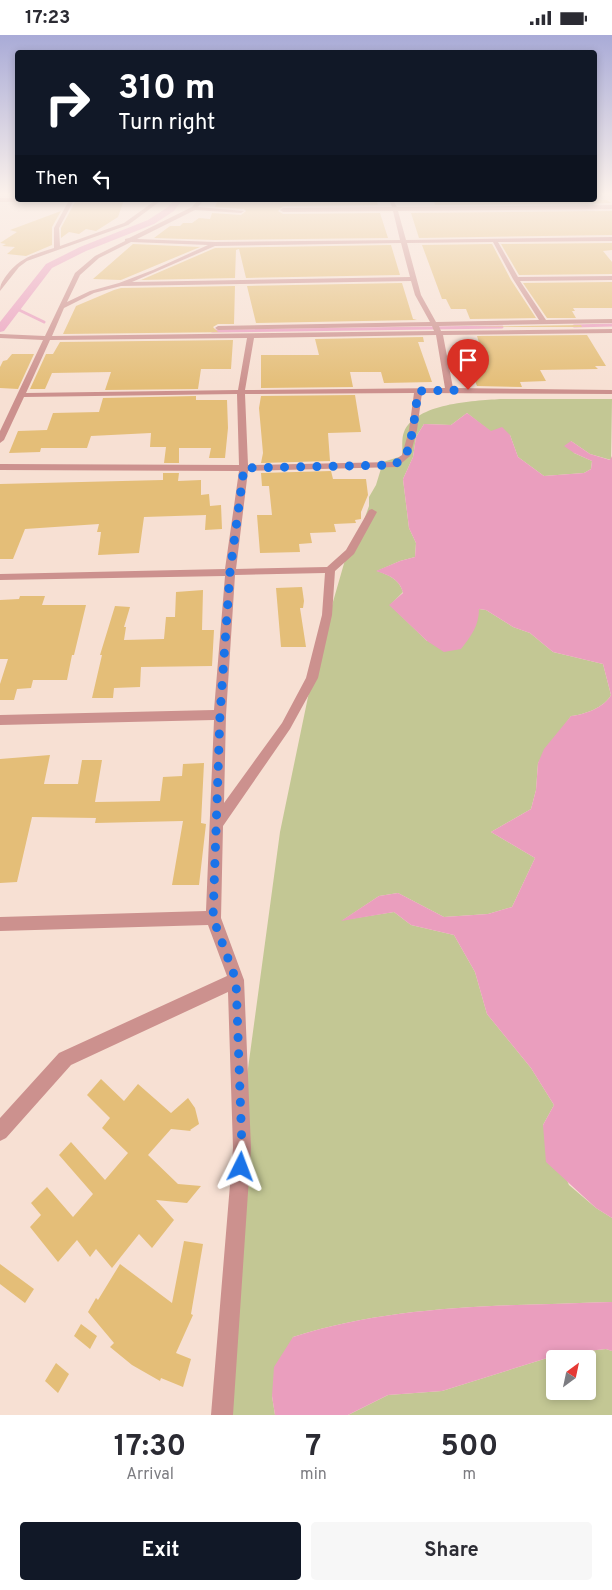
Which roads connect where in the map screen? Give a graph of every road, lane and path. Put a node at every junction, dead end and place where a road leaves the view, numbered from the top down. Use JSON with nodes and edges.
{"nodes":[{"id":1,"x":32,"y":258,"type":"edge"},
{"id":2,"x":95,"y":258,"type":"edge"},
{"id":3,"x":182,"y":258,"type":"edge"},
{"id":4,"x":408,"y":258,"type":"edge"},
{"id":5,"x":504,"y":258,"type":"edge"},
{"id":6,"x":612,"y":278,"type":"edge"},
{"id":7,"x":414,"y":279,"type":"junction"},
{"id":8,"x":516,"y":279,"type":"junction"},
{"id":9,"x":121,"y":284,"type":"junction"},
{"id":10,"x":0,"y":289,"type":"edge"},
{"id":11,"x":62,"y":307,"type":"junction"},
{"id":12,"x":612,"y":321,"type":"edge"},
{"id":13,"x":544,"y":322,"type":"junction"},
{"id":14,"x":201,"y":328,"type":"dead end"},
{"id":15,"x":211,"y":328,"type":"dead end"},
{"id":16,"x":436,"y":328,"type":"junction"},
{"id":17,"x":51,"y":330,"type":"junction"},
{"id":18,"x":612,"y":331,"type":"edge"},
{"id":19,"x":0,"y":335,"type":"edge"},
{"id":20,"x":24,"y":336,"type":"junction"},
{"id":21,"x":252,"y":336,"type":"junction"},
{"id":22,"x":47,"y":338,"type":"junction"},
{"id":23,"x":449,"y":390,"type":"junction"},
{"id":24,"x":418,"y":391,"type":"junction"},
{"id":25,"x":612,"y":391,"type":"edge"},
{"id":26,"x":241,"y":392,"type":"junction"},
{"id":27,"x":21,"y":395,"type":"junction"},
{"id":28,"x":0,"y":440,"type":"edge"},
{"id":29,"x":0,"y":467,"type":"edge"},
{"id":30,"x":244,"y":468,"type":"junction"},
{"id":31,"x":372,"y":512,"type":"dead end"},
{"id":32,"x":330,"y":570,"type":"junction"},
{"id":33,"x":230,"y":572,"type":"junction"},
{"id":34,"x":0,"y":577,"type":"edge"},
{"id":35,"x":220,"y":715,"type":"junction"},
{"id":36,"x":0,"y":720,"type":"edge"},
{"id":37,"x":216,"y":825,"type":"junction"},
{"id":38,"x":213,"y":918,"type":"junction"},
{"id":39,"x":0,"y":924,"type":"edge"},
{"id":40,"x":236,"y":980,"type":"junction"},
{"id":41,"x":0,"y":1132,"type":"edge"},
{"id":42,"x":222,"y":1415,"type":"edge"}],
"edges":[{"from":1,"to":10,"type":"street"},
{"from":2,"to":11,"type":"street"},
{"from":3,"to":9,"type":"street"},
{"from":4,"to":7,"type":"street"},
{"from":5,"to":8,"type":"street"},
{"from":6,"to":8,"type":"street"},
{"from":7,"to":9,"type":"street"},
{"from":7,"to":16,"type":"street"},
{"from":8,"to":13,"type":"street"},
{"from":9,"to":11,"type":"street"},
{"from":11,"to":17,"type":"street"},
{"from":12,"to":13,"type":"street"},
{"from":13,"to":16,"type":"street"},
{"from":14,"to":17,"type":"street"},
{"from":15,"to":16,"type":"street"},
{"from":16,"to":18,"type":"street"},
{"from":16,"to":21,"type":"street"},
{"from":16,"to":23,"type":"street"},
{"from":17,"to":20,"type":"street"},
{"from":17,"to":22,"type":"street"},
{"from":19,"to":20,"type":"street"},
{"from":20,"to":22,"type":"street"},
{"from":21,"to":22,"type":"street"},
{"from":21,"to":26,"type":"street"},
{"from":22,"to":27,"type":"street"},
{"from":23,"to":24,"type":"street"},
{"from":23,"to":25,"type":"street"},
{"from":24,"to":26,"type":"street"},
{"from":24,"to":30,"type":"street"},
{"from":26,"to":27,"type":"street"},
{"from":26,"to":30,"type":"street"},
{"from":27,"to":28,"type":"street"},
{"from":29,"to":30,"type":"street"},
{"from":30,"to":33,"type":"street"},
{"from":31,"to":32,"type":"street"},
{"from":32,"to":33,"type":"street"},
{"from":32,"to":37,"type":"street"},
{"from":33,"to":34,"type":"street"},
{"from":33,"to":35,"type":"street"},
{"from":35,"to":36,"type":"street"},
{"from":35,"to":37,"type":"street"},
{"from":37,"to":38,"type":"street"},
{"from":38,"to":39,"type":"street"},
{"from":38,"to":40,"type":"street"},
{"from":40,"to":41,"type":"street"},
{"from":40,"to":42,"type":"street"}]}
